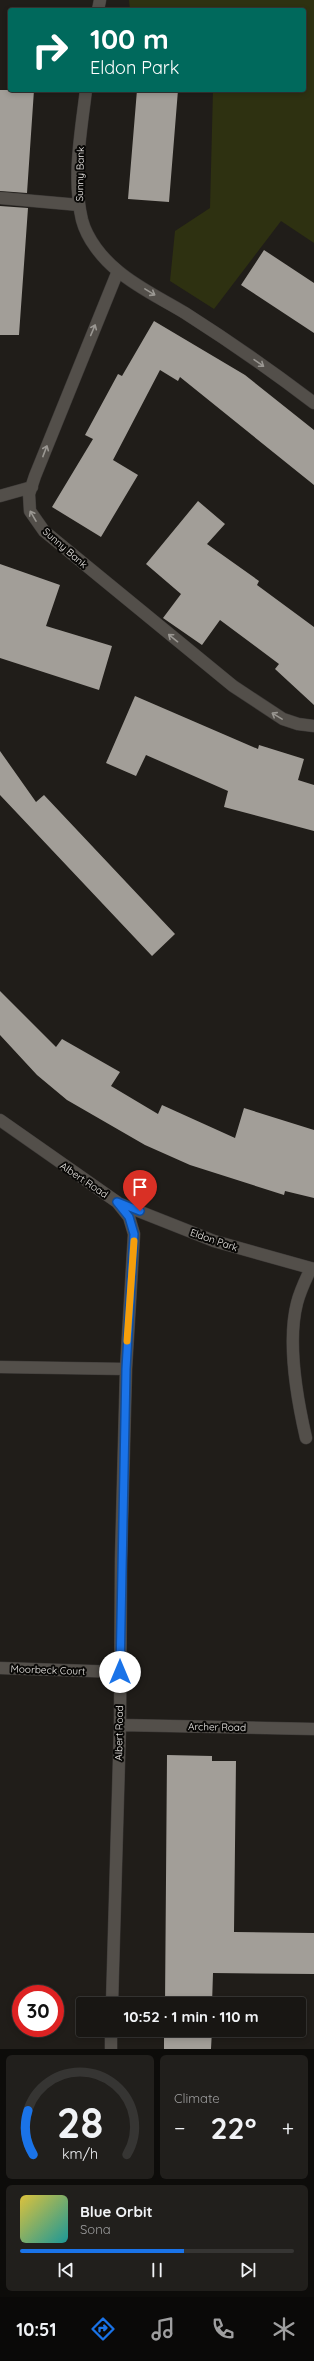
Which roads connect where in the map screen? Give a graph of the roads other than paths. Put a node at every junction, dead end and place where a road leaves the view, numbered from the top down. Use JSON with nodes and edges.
{"nodes":[{"id":1,"x":86,"y":92,"type":"edge"},
{"id":2,"x":0,"y":198,"type":"edge"},
{"id":3,"x":79,"y":205,"type":"junction"},
{"id":4,"x":118,"y":271,"type":"junction"},
{"id":5,"x":314,"y":403,"type":"edge"},
{"id":6,"x":32,"y":487,"type":"junction"},
{"id":7,"x":0,"y":496,"type":"edge"},
{"id":8,"x":314,"y":726,"type":"edge"},
{"id":9,"x":0,"y":1120,"type":"edge"},
{"id":10,"x":117,"y":1202,"type":"junction"},
{"id":11,"x":312,"y":1268,"type":"edge"},
{"id":12,"x":0,"y":1367,"type":"edge"},
{"id":13,"x":126,"y":1369,"type":"junction"},
{"id":14,"x":306,"y":1438,"type":"dead end"},
{"id":15,"x":0,"y":1668,"type":"edge"},
{"id":16,"x":120,"y":1672,"type":"junction"},
{"id":17,"x":120,"y":1726,"type":"junction"},
{"id":18,"x":314,"y":1729,"type":"edge"},
{"id":19,"x":112,"y":1997,"type":"edge"},
{"id":20,"x":111,"y":2037,"type":"edge"},
{"id":21,"x":111,"y":2049,"type":"edge"}],
"edges":[{"from":1,"to":3,"type":"street","name":"Sunny Bank"},
{"from":2,"to":3,"type":"street"},
{"from":3,"to":4,"type":"street","name":"Sunny Bank"},
{"from":4,"to":5,"type":"street","name":"Sunny Bank","one_way":true},
{"from":6,"to":4,"type":"street","name":"Sunny Bank","one_way":true},
{"from":6,"to":7,"type":"street"},
{"from":8,"to":6,"type":"street","name":"Sunny Bank","one_way":true},
{"from":9,"to":10,"type":"street","name":"Albert Road"},
{"from":10,"to":11,"type":"street","name":"Eldon Park"},
{"from":10,"to":13,"type":"street","name":"Albert Road"},
{"from":11,"to":14,"type":"street"},
{"from":12,"to":13,"type":"street"},
{"from":13,"to":16,"type":"street","name":"Albert Road"},
{"from":15,"to":16,"type":"street","name":"Moorbeck Court"},
{"from":16,"to":17,"type":"street","name":"Albert Road"},
{"from":17,"to":18,"type":"street","name":"Archer Road"},
{"from":17,"to":19,"type":"street","name":"Albert Road"},
{"from":20,"to":21,"type":"street"}]}
